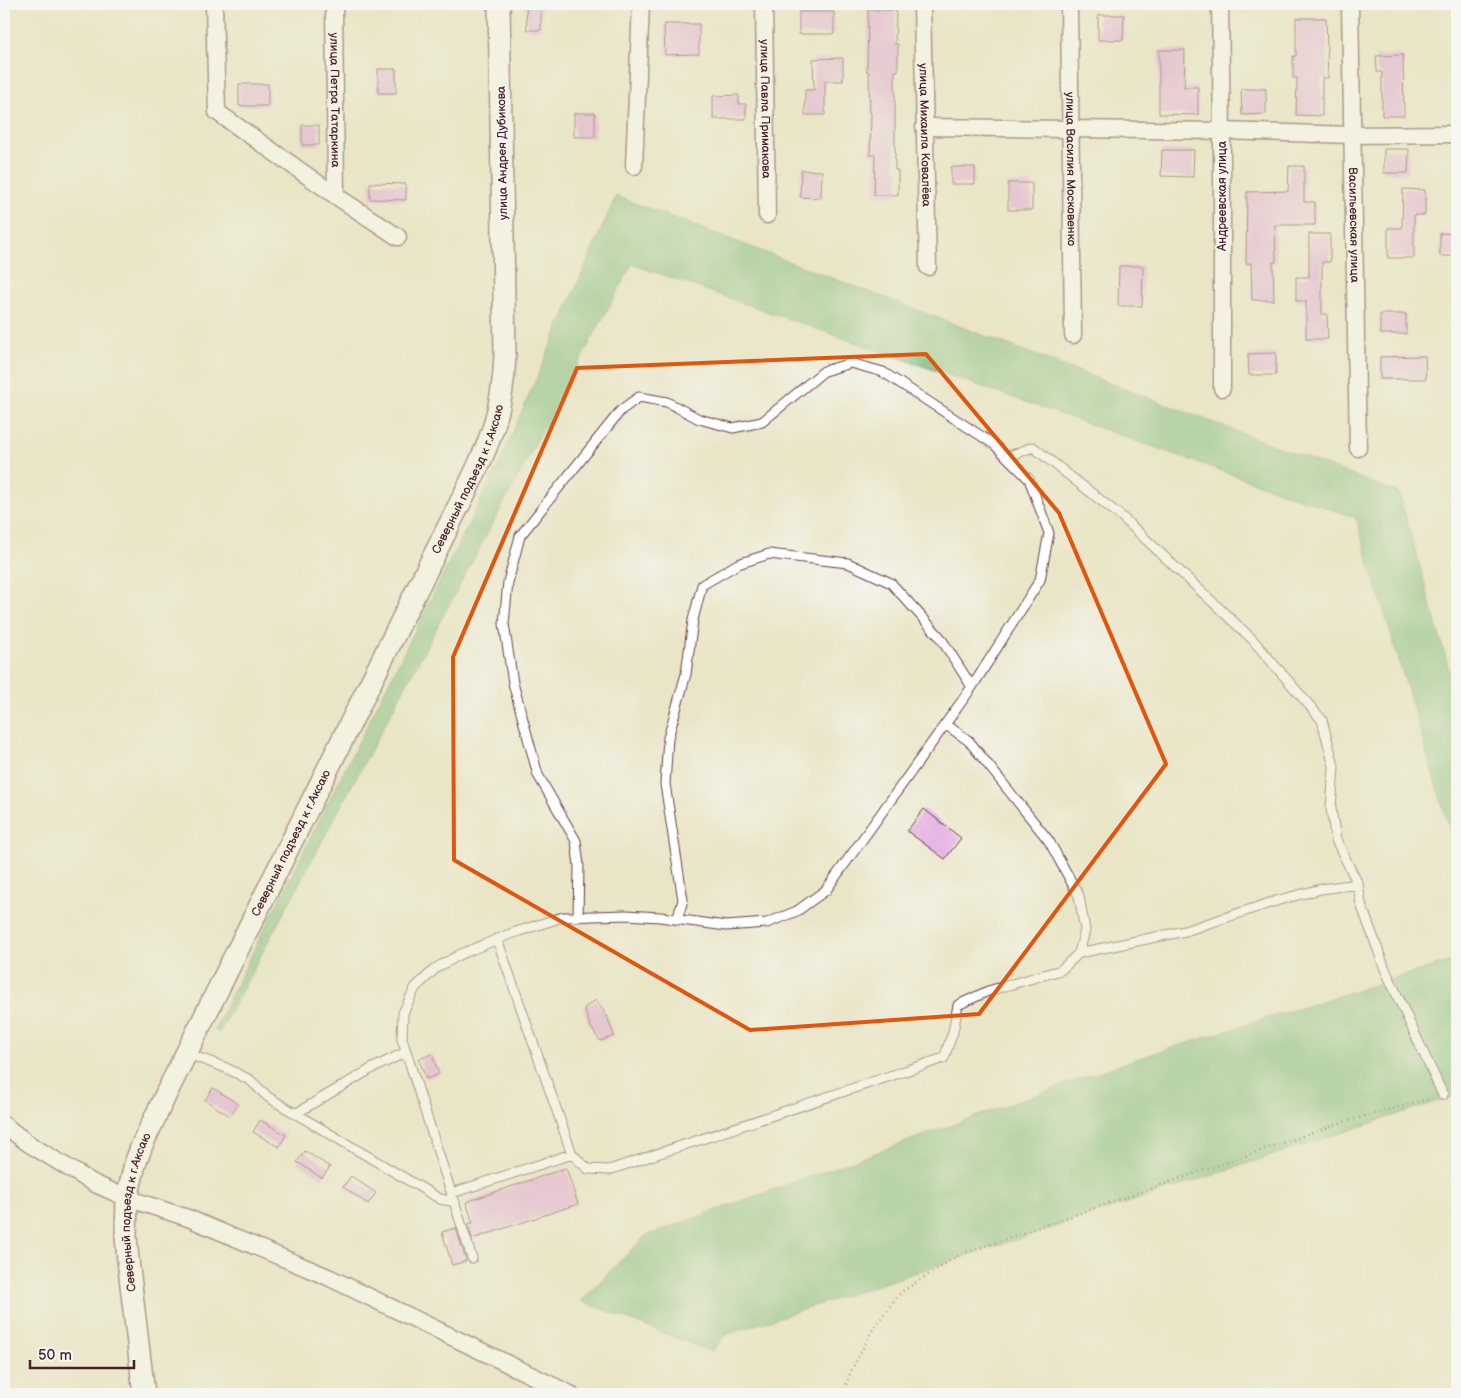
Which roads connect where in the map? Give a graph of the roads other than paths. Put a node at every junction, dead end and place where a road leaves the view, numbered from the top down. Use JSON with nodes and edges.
{"nodes":[{"id":1,"x":214,"y":4,"type":"edge"},
{"id":2,"x":334,"y":4,"type":"edge"},
{"id":3,"x":499,"y":4,"type":"edge"},
{"id":4,"x":641,"y":4,"type":"edge"},
{"id":5,"x":764,"y":4,"type":"edge"},
{"id":6,"x":922,"y":4,"type":"edge"},
{"id":7,"x":1069,"y":4,"type":"edge"},
{"id":8,"x":1220,"y":4,"type":"edge"},
{"id":9,"x":1350,"y":4,"type":"edge"},
{"id":10,"x":924,"y":127,"type":"junction"},
{"id":11,"x":1070,"y":130,"type":"junction"},
{"id":12,"x":1222,"y":131,"type":"junction"},
{"id":13,"x":1457,"y":134,"type":"edge"},
{"id":14,"x":1352,"y":135,"type":"junction"},
{"id":15,"x":634,"y":166,"type":"dead end"},
{"id":16,"x":336,"y":196,"type":"junction"},
{"id":17,"x":766,"y":215,"type":"dead end"},
{"id":18,"x":398,"y":236,"type":"dead end"},
{"id":19,"x":928,"y":267,"type":"dead end"},
{"id":20,"x":504,"y":302,"type":"joint"},
{"id":21,"x":1073,"y":335,"type":"dead end"},
{"id":22,"x":1222,"y":388,"type":"dead end"},
{"id":23,"x":1358,"y":448,"type":"dead end"},
{"id":24,"x":1007,"y":457,"type":"junction"},
{"id":25,"x":972,"y":687,"type":"junction"},
{"id":26,"x":945,"y":724,"type":"junction"},
{"id":27,"x":1358,"y":884,"type":"junction"},
{"id":28,"x":578,"y":917,"type":"junction"},
{"id":29,"x":677,"y":920,"type":"junction"},
{"id":30,"x":497,"y":939,"type":"junction"},
{"id":31,"x":1079,"y":953,"type":"junction"},
{"id":32,"x":406,"y":1052,"type":"junction"},
{"id":33,"x":186,"y":1053,"type":"junction"},
{"id":34,"x":1443,"y":1095,"type":"road end"},
{"id":35,"x":295,"y":1114,"type":"junction"},
{"id":36,"x":4,"y":1125,"type":"edge"},
{"id":37,"x":572,"y":1154,"type":"junction"},
{"id":38,"x":128,"y":1198,"type":"junction"},
{"id":39,"x":453,"y":1198,"type":"junction"},
{"id":40,"x":472,"y":1258,"type":"dead end"},
{"id":41,"x":144,"y":1394,"type":"edge"},
{"id":42,"x":570,"y":1394,"type":"edge"}],
"edges":[{"from":1,"to":16,"type":"street"},
{"from":2,"to":16,"type":"street","name":"улица Петра Татаркина"},
{"from":3,"to":20,"type":"street","name":"улица Андрея Дубикова"},
{"from":4,"to":15,"type":"street"},
{"from":5,"to":17,"type":"street","name":"улица Павла Примакова"},
{"from":6,"to":10,"type":"street","name":"улица Михаила Ковалёва"},
{"from":7,"to":11,"type":"street","name":"улица Василия Московенко"},
{"from":8,"to":12,"type":"street","name":"Андреевская улица"},
{"from":9,"to":14,"type":"street","name":"Васильевская улица"},
{"from":10,"to":11,"type":"street"},
{"from":10,"to":19,"type":"street","name":"улица Михаила Ковалёва"},
{"from":11,"to":12,"type":"street"},
{"from":11,"to":21,"type":"street","name":"улица Василия Московенко"},
{"from":12,"to":14,"type":"street"},
{"from":12,"to":22,"type":"street","name":"Андреевская улица"},
{"from":13,"to":14,"type":"street"},
{"from":14,"to":23,"type":"street","name":"Васильевская улица"},
{"from":16,"to":18,"type":"street"},
{"from":20,"to":33,"type":"street","name":"Северный подъезд к г.Аксаю"},
{"from":24,"to":25,"type":"lane"},
{"from":24,"to":27,"type":"lane"},
{"from":24,"to":28,"type":"lane"},
{"from":25,"to":26,"type":"lane"},
{"from":25,"to":29,"type":"lane"},
{"from":26,"to":29,"type":"lane"},
{"from":26,"to":31,"type":"lane"},
{"from":27,"to":31,"type":"lane"},
{"from":27,"to":34,"type":"lane"},
{"from":28,"to":29,"type":"lane"},
{"from":28,"to":30,"type":"lane"},
{"from":30,"to":32,"type":"lane"},
{"from":30,"to":37,"type":"lane"},
{"from":31,"to":37,"type":"lane"},
{"from":32,"to":35,"type":"lane"},
{"from":32,"to":39,"type":"lane"},
{"from":33,"to":35,"type":"lane"},
{"from":33,"to":38,"type":"street","name":"Северный подъезд к г.Аксаю"},
{"from":35,"to":39,"type":"lane"},
{"from":36,"to":38,"type":"street"},
{"from":37,"to":39,"type":"lane"},
{"from":38,"to":41,"type":"street","name":"Северный подъезд к г.Аксаю"},
{"from":38,"to":42,"type":"street"},
{"from":39,"to":40,"type":"lane"}]}
